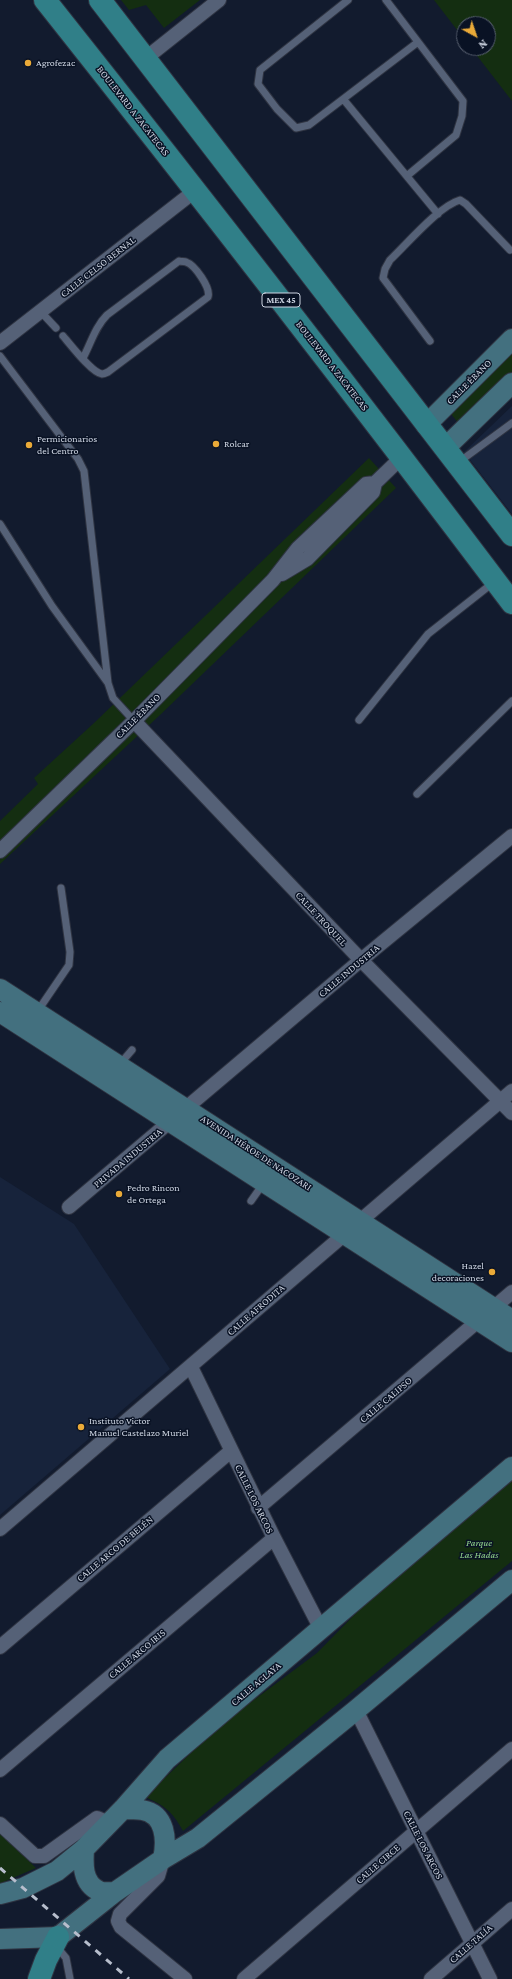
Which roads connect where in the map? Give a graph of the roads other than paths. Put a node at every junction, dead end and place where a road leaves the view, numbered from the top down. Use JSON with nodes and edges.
{"nodes":[{"id":1,"x":45,"y":0,"type":"edge"},
{"id":2,"x":100,"y":0,"type":"edge"},
{"id":3,"x":219,"y":0,"type":"edge"},
{"id":4,"x":348,"y":0,"type":"edge"},
{"id":5,"x":386,"y":0,"type":"edge"},
{"id":6,"x":418,"y":42,"type":"junction"},
{"id":7,"x":146,"y":58,"type":"junction"},
{"id":8,"x":344,"y":100,"type":"junction"},
{"id":9,"x":408,"y":175,"type":"junction"},
{"id":10,"x":196,"y":190,"type":"junction"},
{"id":11,"x":438,"y":214,"type":"junction"},
{"id":12,"x":510,"y":250,"type":"dead end"},
{"id":13,"x":41,"y":312,"type":"junction"},
{"id":14,"x":56,"y":328,"type":"dead end"},
{"id":15,"x":63,"y":336,"type":"dead end"},
{"id":16,"x":512,"y":339,"type":"edge"},
{"id":17,"x":430,"y":341,"type":"dead end"},
{"id":18,"x":0,"y":343,"type":"edge"},
{"id":19,"x":0,"y":356,"type":"edge"},
{"id":20,"x":84,"y":358,"type":"junction"},
{"id":21,"x":512,"y":384,"type":"edge"},
{"id":22,"x":512,"y":423,"type":"edge"},
{"id":23,"x":426,"y":425,"type":"junction"},
{"id":24,"x":451,"y":456,"type":"junction"},
{"id":25,"x":402,"y":457,"type":"junction"},
{"id":26,"x":0,"y":524,"type":"edge"},
{"id":27,"x":512,"y":535,"type":"edge"},
{"id":28,"x":496,"y":581,"type":"junction"},
{"id":29,"x":512,"y":603,"type":"edge"},
{"id":30,"x":108,"y":683,"type":"junction"},
{"id":31,"x":512,"y":701,"type":"edge"},
{"id":32,"x":359,"y":720,"type":"dead end"},
{"id":33,"x":134,"y":721,"type":"junction"},
{"id":34,"x":417,"y":794,"type":"dead end"},
{"id":35,"x":512,"y":836,"type":"edge"},
{"id":36,"x":0,"y":851,"type":"edge"},
{"id":37,"x":61,"y":888,"type":"dead end"},
{"id":38,"x":361,"y":960,"type":"junction"},
{"id":39,"x":0,"y":989,"type":"edge"},
{"id":40,"x":0,"y":1012,"type":"edge"},
{"id":41,"x":32,"y":1020,"type":"junction"},
{"id":42,"x":118,"y":1070,"type":"junction"},
{"id":43,"x":512,"y":1091,"type":"edge"},
{"id":44,"x":500,"y":1101,"type":"junction"},
{"id":45,"x":187,"y":1108,"type":"junction"},
{"id":46,"x":512,"y":1113,"type":"edge"},
{"id":47,"x":170,"y":1123,"type":"junction"},
{"id":48,"x":271,"y":1175,"type":"junction"},
{"id":49,"x":251,"y":1201,"type":"dead end"},
{"id":50,"x":69,"y":1207,"type":"dead end"},
{"id":51,"x":359,"y":1221,"type":"junction"},
{"id":52,"x":344,"y":1234,"type":"junction"},
{"id":53,"x":512,"y":1292,"type":"edge"},
{"id":54,"x":494,"y":1308,"type":"junction"},
{"id":55,"x":512,"y":1320,"type":"edge"},
{"id":56,"x":478,"y":1322,"type":"junction"},
{"id":57,"x":512,"y":1342,"type":"edge"},
{"id":58,"x":191,"y":1367,"type":"junction"},
{"id":59,"x":231,"y":1451,"type":"junction"},
{"id":60,"x":512,"y":1467,"type":"edge"},
{"id":61,"x":258,"y":1508,"type":"junction"},
{"id":62,"x":0,"y":1529,"type":"edge"},
{"id":63,"x":274,"y":1538,"type":"junction"},
{"id":64,"x":512,"y":1580,"type":"edge"},
{"id":65,"x":321,"y":1629,"type":"junction"},
{"id":66,"x":0,"y":1647,"type":"edge"},
{"id":67,"x":356,"y":1710,"type":"junction"},
{"id":68,"x":512,"y":1749,"type":"edge"},
{"id":69,"x":0,"y":1770,"type":"edge"},
{"id":70,"x":116,"y":1816,"type":"junction"},
{"id":71,"x":0,"y":1824,"type":"edge"},
{"id":72,"x":416,"y":1831,"type":"junction"},
{"id":73,"x":84,"y":1849,"type":"junction"},
{"id":74,"x":162,"y":1859,"type":"junction"},
{"id":75,"x":115,"y":1892,"type":"junction"},
{"id":76,"x":0,"y":1894,"type":"edge"},
{"id":77,"x":512,"y":1909,"type":"edge"},
{"id":78,"x":0,"y":1939,"type":"edge"},
{"id":79,"x":56,"y":1940,"type":"junction"},
{"id":80,"x":473,"y":1943,"type":"junction"},
{"id":81,"x":39,"y":1979,"type":"edge"},
{"id":82,"x":70,"y":1979,"type":"edge"},
{"id":83,"x":185,"y":1979,"type":"edge"},
{"id":84,"x":244,"y":1979,"type":"edge"},
{"id":85,"x":431,"y":1979,"type":"edge"},
{"id":86,"x":490,"y":1979,"type":"edge"}],
"edges":[{"from":1,"to":10,"type":"main road","name":"BOULEVARD A ZACATECAS","number":"MEX 45"},
{"from":2,"to":7,"type":"main road"},
{"from":3,"to":7,"type":"street"},
{"from":4,"to":8,"type":"lane"},
{"from":5,"to":6,"type":"lane"},
{"from":6,"to":8,"type":"lane"},
{"from":6,"to":9,"type":"lane"},
{"from":7,"to":23,"type":"main road"},
{"from":8,"to":9,"type":"lane"},
{"from":9,"to":11,"type":"lane"},
{"from":10,"to":13,"type":"street","name":"CALLE CELSO BERNAL"},
{"from":10,"to":25,"type":"main road","name":"BOULEVARD A ZACATECAS","number":"MEX 45"},
{"from":11,"to":12,"type":"lane"},
{"from":11,"to":17,"type":"lane"},
{"from":13,"to":14,"type":"lane"},
{"from":13,"to":18,"type":"street","name":"CALLE CELSO BERNAL"},
{"from":15,"to":20,"type":"lane"},
{"from":16,"to":23,"type":"main road","name":"CALLE ÉBANO"},
{"from":19,"to":30,"type":"lane"},
{"from":20,"to":20,"type":"lane"},
{"from":21,"to":24,"type":"main road"},
{"from":22,"to":24,"type":"lane"},
{"from":23,"to":24,"type":"main road"},
{"from":24,"to":27,"type":"main road"},
{"from":25,"to":28,"type":"main road","name":"BOULEVARD A ZACATECAS","number":"MEX 45"},
{"from":25,"to":33,"type":"street","name":"CALLE ÉBANO"},
{"from":26,"to":30,"type":"lane"},
{"from":28,"to":29,"type":"main road","name":"BOULEVARD A ZACATECAS","number":"MEX 45"},
{"from":28,"to":32,"type":"lane"},
{"from":30,"to":33,"type":"lane"},
{"from":31,"to":34,"type":"lane"},
{"from":33,"to":36,"type":"street","name":"CALLE ÉBANO"},
{"from":33,"to":38,"type":"street","name":"CALLE TROQUEL"},
{"from":35,"to":38,"type":"street","name":"CALLE INDUSTRIA"},
{"from":37,"to":41,"type":"lane"},
{"from":38,"to":44,"type":"street","name":"CALLE TROQUEL"},
{"from":38,"to":45,"type":"street","name":"CALLE INDUSTRIA"},
{"from":39,"to":41,"type":"main road","name":"AVENIDA HÉROE DE NACOZARI"},
{"from":40,"to":41,"type":"main road","name":"AVENIDA HÉROE DE NACOZARI"},
{"from":41,"to":42,"type":"main road","name":"AVENIDA HÉROE DE NACOZARI"},
{"from":42,"to":45,"type":"main road","name":"AVENIDA HÉROE DE NACOZARI"},
{"from":42,"to":47,"type":"main road","name":"AVENIDA HÉROE DE NACOZARI"},
{"from":43,"to":44,"type":"street","name":"CALLE AFRODITA"},
{"from":44,"to":46,"type":"street","name":"CALLE TROQUEL"},
{"from":44,"to":51,"type":"street","name":"CALLE AFRODITA"},
{"from":45,"to":47,"type":"street","name":"PRIVADA INDUSTRIA"},
{"from":45,"to":48,"type":"main road","name":"AVENIDA HÉROE DE NACOZARI"},
{"from":47,"to":48,"type":"main road","name":"AVENIDA HÉROE DE NACOZARI"},
{"from":47,"to":50,"type":"street","name":"PRIVADA INDUSTRIA"},
{"from":48,"to":49,"type":"lane"},
{"from":48,"to":51,"type":"main road","name":"AVENIDA HÉROE DE NACOZARI"},
{"from":48,"to":52,"type":"main road","name":"AVENIDA HÉROE DE NACOZARI"},
{"from":51,"to":52,"type":"street","name":"CALLE AFRODITA"},
{"from":51,"to":54,"type":"main road","name":"AVENIDA HÉROE DE NACOZARI"},
{"from":52,"to":56,"type":"main road","name":"AVENIDA HÉROE DE NACOZARI"},
{"from":52,"to":58,"type":"street","name":"CALLE AFRODITA"},
{"from":53,"to":54,"type":"street","name":"CALLE CALIPSO"},
{"from":54,"to":55,"type":"main road","name":"AVENIDA HÉROE DE NACOZARI"},
{"from":54,"to":56,"type":"street","name":"CALLE CALIPSO"},
{"from":56,"to":57,"type":"main road","name":"AVENIDA HÉROE DE NACOZARI"},
{"from":56,"to":61,"type":"street","name":"CALLE CALIPSO"},
{"from":58,"to":59,"type":"street","name":"CALLE LOS ARCOS"},
{"from":58,"to":62,"type":"street","name":"CALLE AFRODITA"},
{"from":59,"to":61,"type":"street","name":"CALLE LOS ARCOS"},
{"from":59,"to":66,"type":"street","name":"CALLE ARCO DE BELÉN"},
{"from":60,"to":65,"type":"main road","name":"CALLE AGLAYA"},
{"from":61,"to":63,"type":"street","name":"CALLE LOS ARCOS"},
{"from":63,"to":65,"type":"street","name":"CALLE LOS ARCOS"},
{"from":63,"to":69,"type":"street","name":"CALLE ARCO IRIS"},
{"from":64,"to":67,"type":"main road"},
{"from":65,"to":70,"type":"main road","name":"CALLE AGLAYA"},
{"from":67,"to":72,"type":"street","name":"CALLE LOS ARCOS"},
{"from":67,"to":74,"type":"main road"},
{"from":68,"to":72,"type":"street","name":"CALLE CIRCE"},
{"from":70,"to":71,"type":"street"},
{"from":70,"to":73,"type":"main road","name":"CALLE AGLAYA"},
{"from":70,"to":74,"type":"main road"},
{"from":72,"to":80,"type":"street","name":"CALLE LOS ARCOS"},
{"from":72,"to":84,"type":"street","name":"CALLE CIRCE"},
{"from":73,"to":75,"type":"main road"},
{"from":73,"to":76,"type":"main road","name":"CALLE AGLAYA"},
{"from":74,"to":75,"type":"main road"},
{"from":74,"to":83,"type":"street"},
{"from":75,"to":79,"type":"main road"},
{"from":77,"to":80,"type":"street","name":"CALLE TALÍA"},
{"from":78,"to":79,"type":"main road"},
{"from":79,"to":81,"type":"main road"},
{"from":79,"to":82,"type":"lane"},
{"from":80,"to":85,"type":"street","name":"CALLE TALÍA"},
{"from":80,"to":86,"type":"street","name":"CALLE LOS ARCOS"}]}
